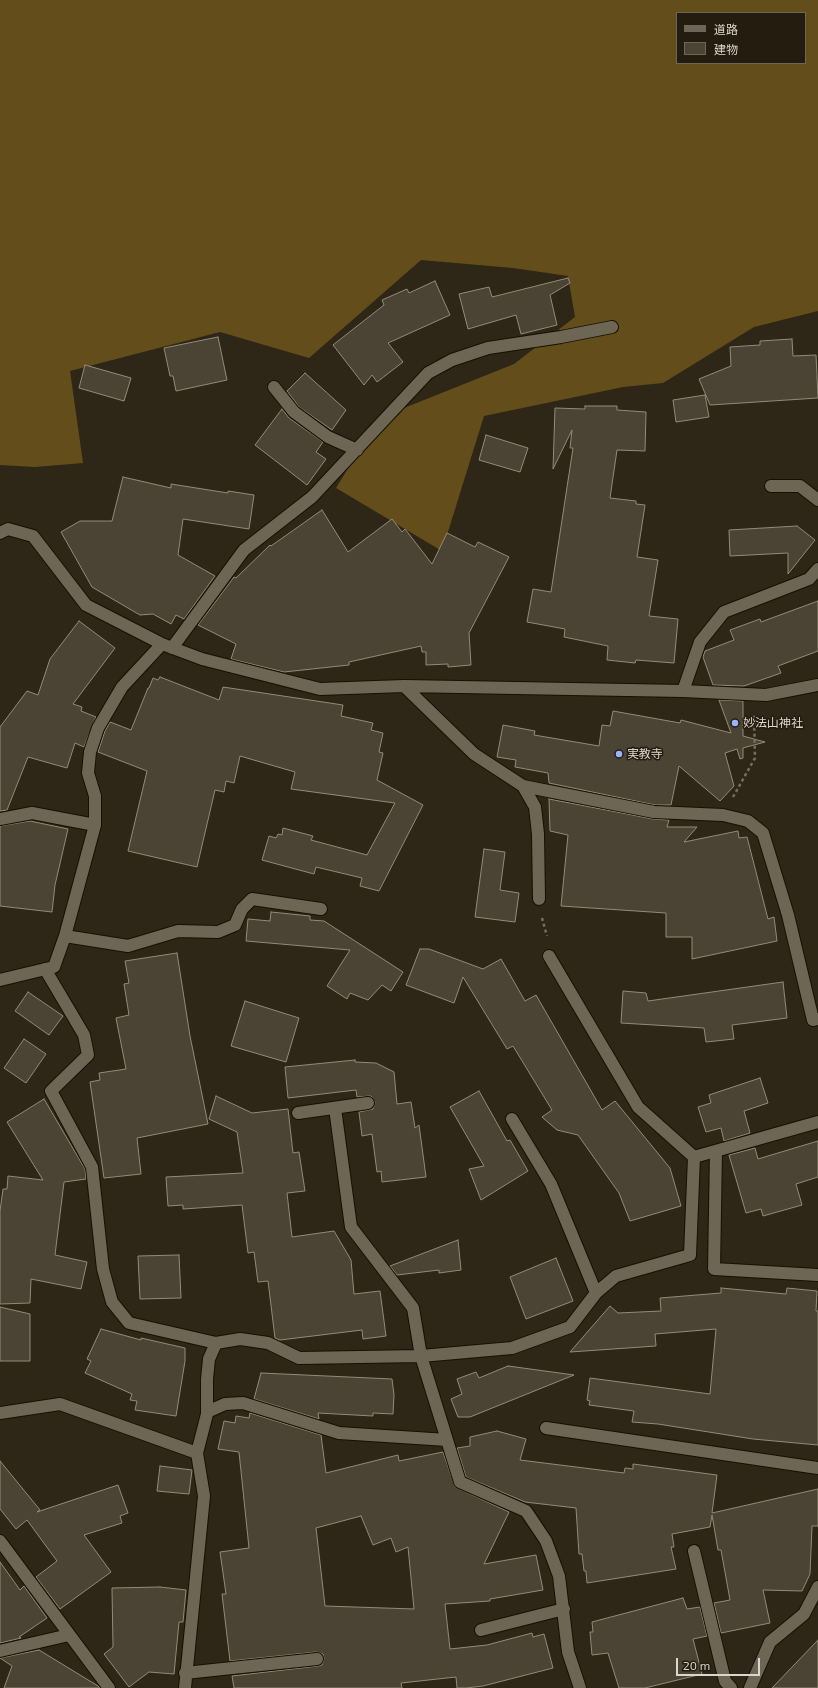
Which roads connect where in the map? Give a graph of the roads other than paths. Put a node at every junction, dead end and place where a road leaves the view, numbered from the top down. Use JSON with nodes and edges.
{"nodes":[{"id":1,"x":612,"y":326,"type":"dead end"},
{"id":2,"x":274,"y":387,"type":"dead end"},
{"id":3,"x":357,"y":450,"type":"junction"},
{"id":4,"x":771,"y":486,"type":"dead end"},
{"id":5,"x":818,"y":500,"type":"edge"},
{"id":6,"x":0,"y":533,"type":"edge"},
{"id":7,"x":818,"y":569,"type":"edge"},
{"id":8,"x":167,"y":646,"type":"junction"},
{"id":9,"x":818,"y":685,"type":"edge"},
{"id":10,"x":404,"y":686,"type":"junction"},
{"id":11,"x":683,"y":691,"type":"junction"},
{"id":12,"x":523,"y":786,"type":"junction"},
{"id":13,"x":0,"y":819,"type":"edge"},
{"id":14,"x":95,"y":825,"type":"junction"},
{"id":15,"x":539,"y":899,"type":"road end"},
{"id":16,"x":321,"y":909,"type":"dead end"},
{"id":17,"x":65,"y":936,"type":"junction"},
{"id":18,"x":550,"y":956,"type":"road end"},
{"id":19,"x":45,"y":969,"type":"junction"},
{"id":20,"x":0,"y":980,"type":"edge"},
{"id":21,"x":818,"y":1019,"type":"edge"},
{"id":22,"x":368,"y":1103,"type":"dead end"},
{"id":23,"x":335,"y":1108,"type":"junction"},
{"id":24,"x":298,"y":1113,"type":"dead end"},
{"id":25,"x":512,"y":1120,"type":"dead end"},
{"id":26,"x":818,"y":1122,"type":"edge"},
{"id":27,"x":716,"y":1151,"type":"junction"},
{"id":28,"x":694,"y":1157,"type":"junction"},
{"id":29,"x":818,"y":1275,"type":"edge"},
{"id":30,"x":596,"y":1293,"type":"junction"},
{"id":31,"x":216,"y":1343,"type":"junction"},
{"id":32,"x":421,"y":1356,"type":"junction"},
{"id":33,"x":207,"y":1412,"type":"junction"},
{"id":34,"x":0,"y":1413,"type":"edge"},
{"id":35,"x":546,"y":1428,"type":"dead end"},
{"id":36,"x":447,"y":1440,"type":"junction"},
{"id":37,"x":197,"y":1453,"type":"junction"},
{"id":38,"x":818,"y":1468,"type":"edge"},
{"id":39,"x":0,"y":1541,"type":"edge"},
{"id":40,"x":694,"y":1551,"type":"dead end"},
{"id":41,"x":818,"y":1587,"type":"edge"},
{"id":42,"x":564,"y":1608,"type":"junction"},
{"id":43,"x":481,"y":1630,"type":"dead end"},
{"id":44,"x":69,"y":1635,"type":"junction"},
{"id":45,"x":0,"y":1651,"type":"edge"},
{"id":46,"x":317,"y":1659,"type":"dead end"},
{"id":47,"x":185,"y":1673,"type":"junction"},
{"id":48,"x":109,"y":1688,"type":"edge"},
{"id":49,"x":184,"y":1688,"type":"edge"},
{"id":50,"x":580,"y":1688,"type":"edge"},
{"id":51,"x":731,"y":1688,"type":"edge"},
{"id":52,"x":750,"y":1688,"type":"edge"}],
"edges":[{"from":1,"to":3,"type":"street"},
{"from":2,"to":3,"type":"street"},
{"from":3,"to":8,"type":"street"},
{"from":4,"to":5,"type":"street"},
{"from":6,"to":8,"type":"street"},
{"from":7,"to":11,"type":"street"},
{"from":8,"to":10,"type":"street"},
{"from":8,"to":14,"type":"street"},
{"from":9,"to":11,"type":"street"},
{"from":10,"to":11,"type":"street"},
{"from":10,"to":12,"type":"street"},
{"from":12,"to":15,"type":"street"},
{"from":12,"to":21,"type":"street"},
{"from":13,"to":14,"type":"street"},
{"from":14,"to":17,"type":"street"},
{"from":16,"to":17,"type":"street"},
{"from":17,"to":19,"type":"street"},
{"from":18,"to":28,"type":"street"},
{"from":19,"to":20,"type":"street"},
{"from":19,"to":31,"type":"street"},
{"from":22,"to":23,"type":"street"},
{"from":23,"to":24,"type":"street"},
{"from":23,"to":32,"type":"street"},
{"from":25,"to":30,"type":"street"},
{"from":26,"to":27,"type":"street"},
{"from":27,"to":28,"type":"street"},
{"from":27,"to":29,"type":"street"},
{"from":28,"to":30,"type":"street"},
{"from":30,"to":32,"type":"street"},
{"from":31,"to":32,"type":"street"},
{"from":31,"to":33,"type":"street"},
{"from":32,"to":36,"type":"street"},
{"from":33,"to":36,"type":"street"},
{"from":33,"to":37,"type":"street"},
{"from":34,"to":37,"type":"street"},
{"from":35,"to":38,"type":"street"},
{"from":36,"to":42,"type":"street"},
{"from":37,"to":47,"type":"street"},
{"from":39,"to":44,"type":"street"},
{"from":40,"to":51,"type":"street"},
{"from":41,"to":52,"type":"street"},
{"from":42,"to":43,"type":"street"},
{"from":42,"to":50,"type":"street"},
{"from":44,"to":45,"type":"street"},
{"from":44,"to":48,"type":"street"},
{"from":46,"to":47,"type":"street"},
{"from":47,"to":49,"type":"street"}]}
